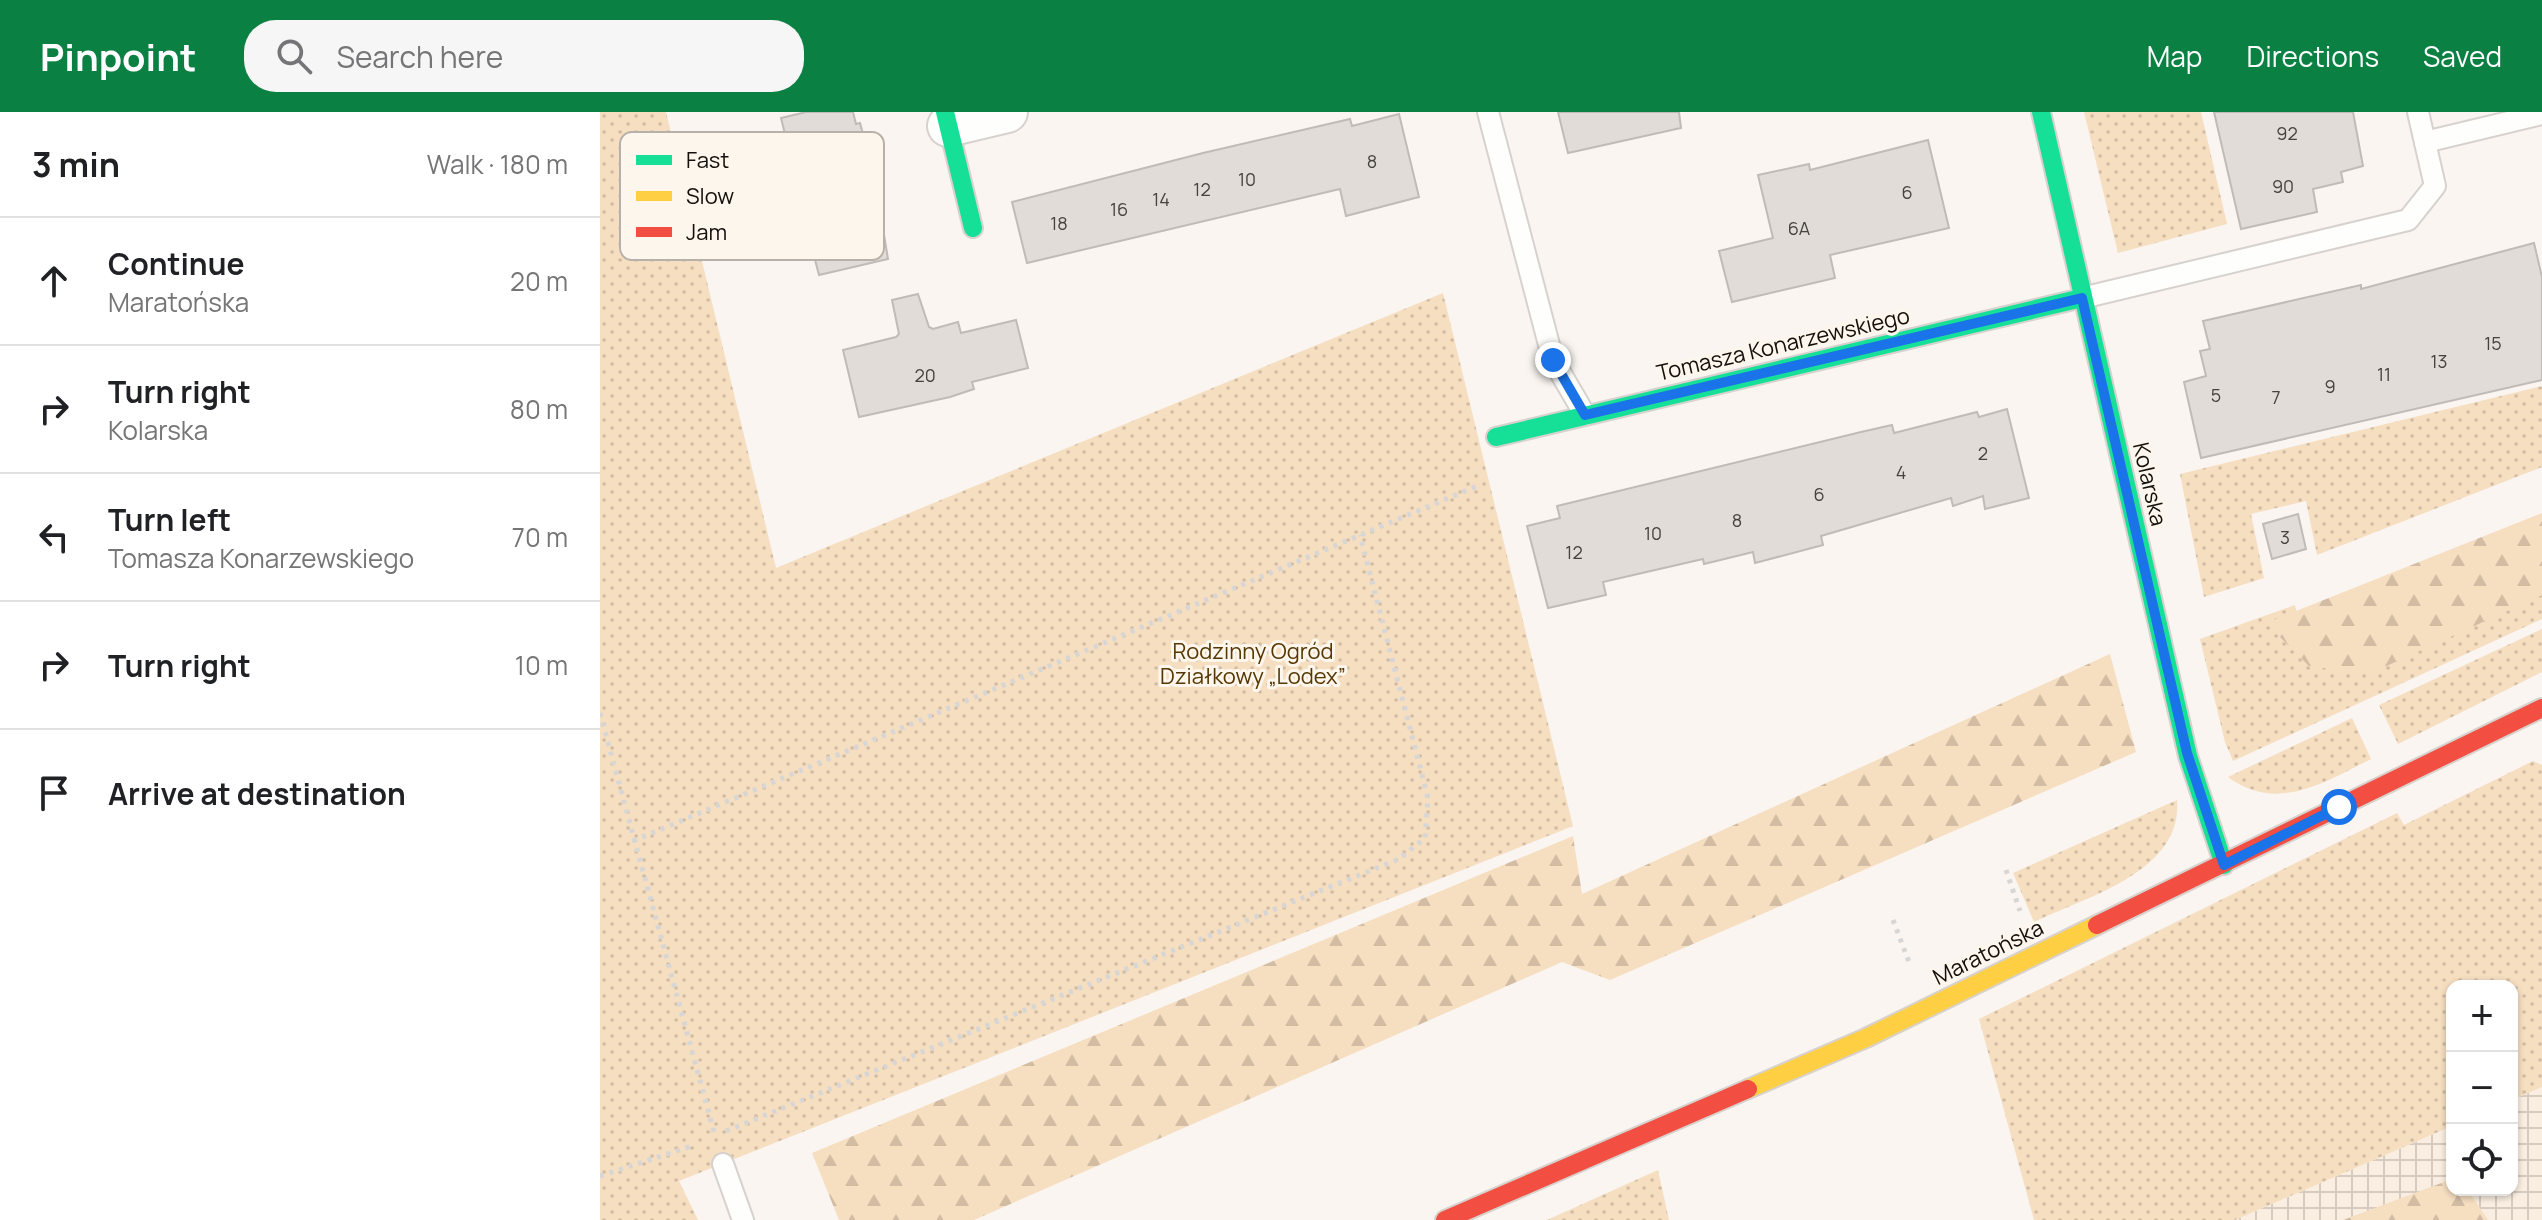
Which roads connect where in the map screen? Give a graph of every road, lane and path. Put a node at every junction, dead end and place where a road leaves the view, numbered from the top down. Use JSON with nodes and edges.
{"nodes":[{"id":1,"x":1007,"y":112,"type":"edge"},
{"id":2,"x":1488,"y":112,"type":"edge"},
{"id":3,"x":2041,"y":112,"type":"edge"},
{"id":4,"x":2418,"y":112,"type":"edge"},
{"id":5,"x":2542,"y":114,"type":"edge"},
{"id":6,"x":946,"y":119,"type":"edge"},
{"id":7,"x":2425,"y":142,"type":"junction"},
{"id":8,"x":973,"y":228,"type":"dead end"},
{"id":9,"x":2082,"y":298,"type":"junction"},
{"id":10,"x":1585,"y":415,"type":"junction"},
{"id":11,"x":1496,"y":437,"type":"dead end"},
{"id":12,"x":1477,"y":486,"type":"dead end"},
{"id":13,"x":1360,"y":535,"type":"junction"},
{"id":14,"x":2542,"y":708,"type":"edge"},
{"id":15,"x":600,"y":713,"type":"edge"},
{"id":16,"x":633,"y":841,"type":"junction"},
{"id":17,"x":2224,"y":865,"type":"junction"},
{"id":18,"x":2006,"y":870,"type":"dead end"},
{"id":19,"x":2020,"y":911,"type":"dead end"},
{"id":20,"x":1893,"y":920,"type":"dead end"},
{"id":21,"x":1909,"y":962,"type":"dead end"},
{"id":22,"x":716,"y":1138,"type":"junction"},
{"id":23,"x":723,"y":1164,"type":"joint"},
{"id":24,"x":600,"y":1176,"type":"edge"},
{"id":25,"x":743,"y":1220,"type":"edge"},
{"id":26,"x":1445,"y":1220,"type":"edge"}],
"edges":[{"from":1,"to":6,"type":"street"},
{"from":2,"to":10,"type":"lane"},
{"from":3,"to":9,"type":"street","name":"Kolarska"},
{"from":4,"to":7,"type":"lane"},
{"from":5,"to":7,"type":"lane"},
{"from":6,"to":8,"type":"street"},
{"from":7,"to":9,"type":"lane"},
{"from":9,"to":10,"type":"street","name":"Tomasza Konarzewskiego"},
{"from":9,"to":17,"type":"street","name":"Kolarska"},
{"from":10,"to":11,"type":"street","name":"Tomasza Konarzewskiego"},
{"from":12,"to":13,"type":"path"},
{"from":13,"to":16,"type":"path"},
{"from":13,"to":22,"type":"path"},
{"from":14,"to":17,"type":"street","name":"Maratońska"},
{"from":15,"to":16,"type":"path"},
{"from":16,"to":22,"type":"path"},
{"from":17,"to":26,"type":"street","name":"Maratońska"},
{"from":18,"to":19,"type":"path"},
{"from":20,"to":21,"type":"path"},
{"from":22,"to":23,"type":"path"},
{"from":22,"to":24,"type":"path"},
{"from":23,"to":25,"type":"lane"}]}
